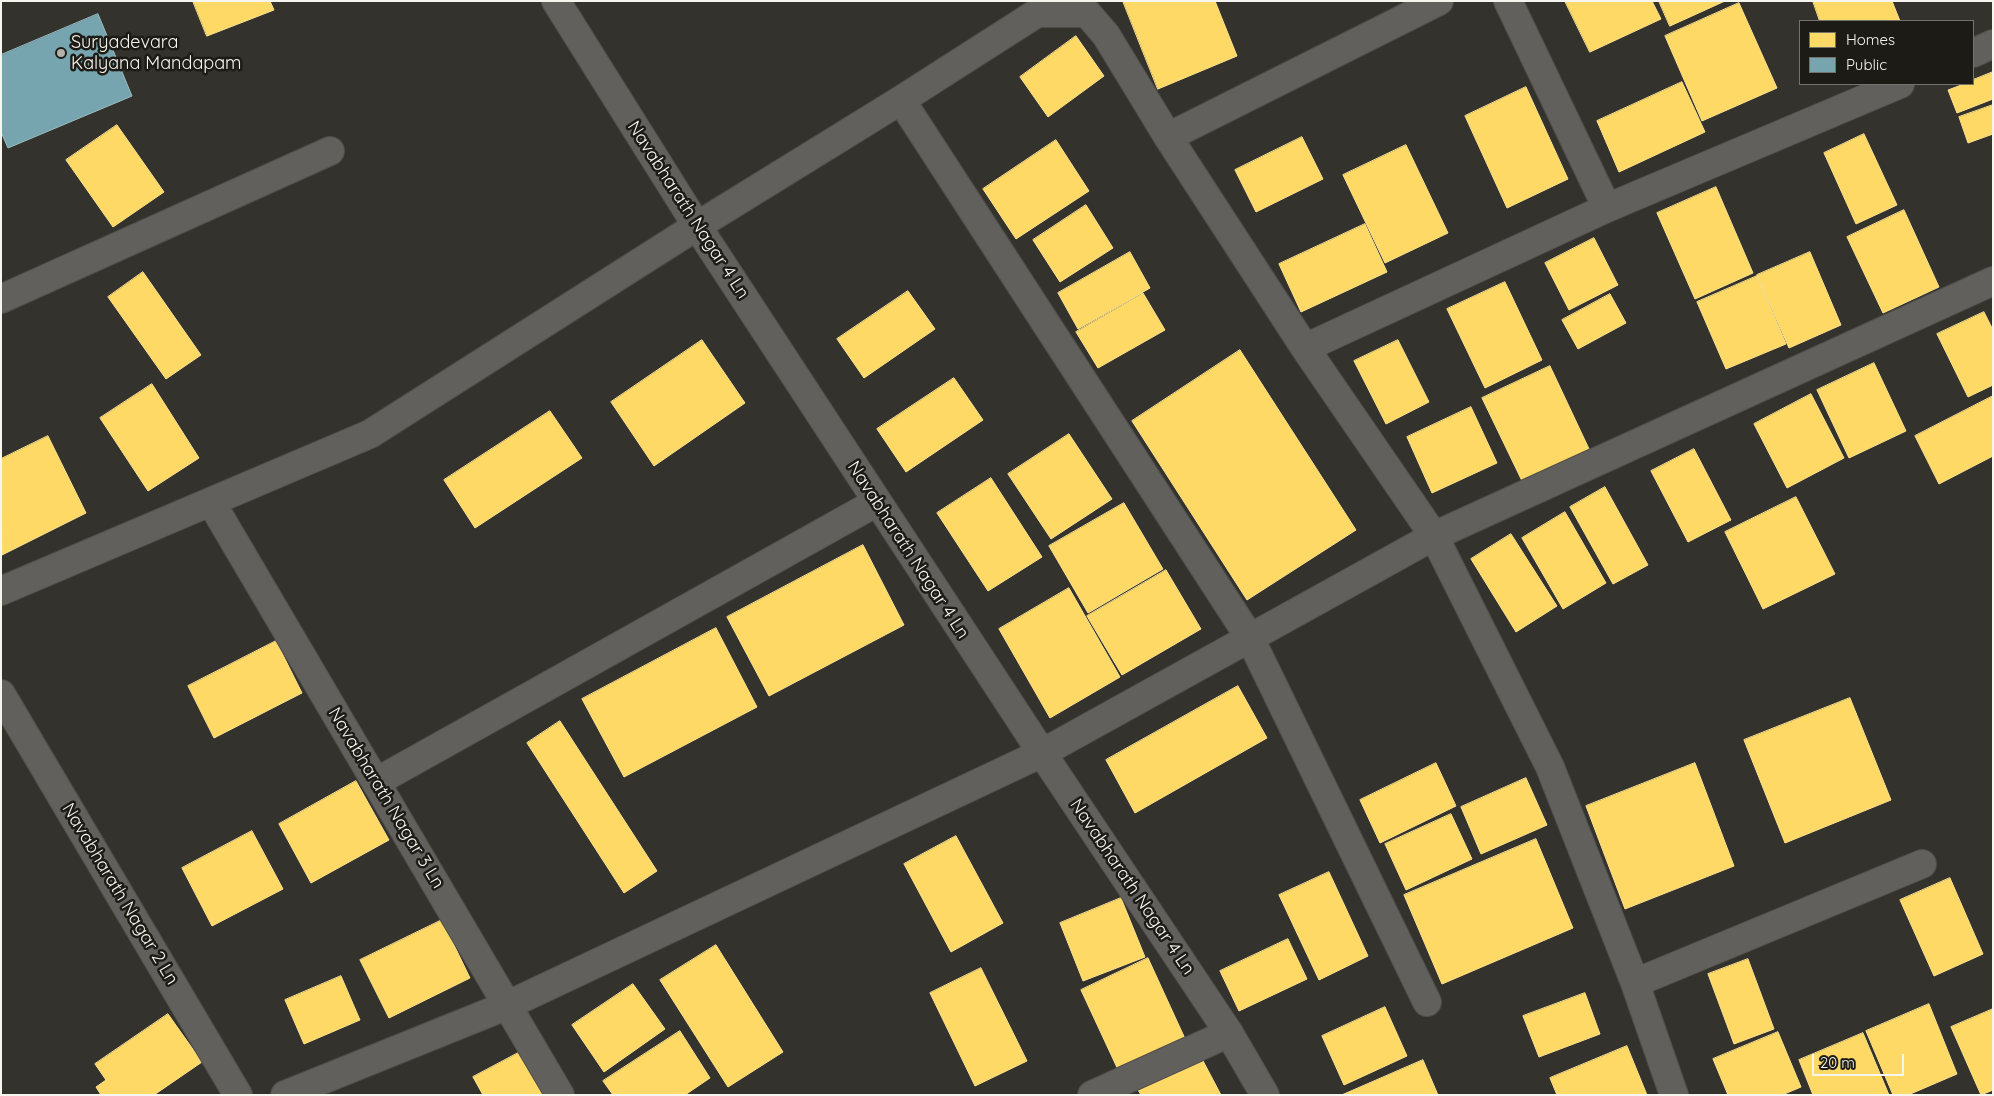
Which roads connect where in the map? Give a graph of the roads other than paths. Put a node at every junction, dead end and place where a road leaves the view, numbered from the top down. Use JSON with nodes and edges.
{"nodes":[{"id":1,"x":556,"y":1,"type":"edge"},
{"id":2,"x":1439,"y":1,"type":"edge"},
{"id":3,"x":1508,"y":1,"type":"edge"},
{"id":4,"x":1993,"y":44,"type":"edge"},
{"id":5,"x":1974,"y":53,"type":"edge"},
{"id":6,"x":1898,"y":85,"type":"edge"},
{"id":7,"x":901,"y":100,"type":"junction"},
{"id":8,"x":1168,"y":137,"type":"junction"},
{"id":9,"x":330,"y":151,"type":"dead end"},
{"id":10,"x":1607,"y":208,"type":"junction"},
{"id":11,"x":697,"y":226,"type":"junction"},
{"id":12,"x":1993,"y":281,"type":"edge"},
{"id":13,"x":1,"y":299,"type":"edge"},
{"id":14,"x":1305,"y":348,"type":"junction"},
{"id":15,"x":211,"y":502,"type":"junction"},
{"id":16,"x":877,"y":502,"type":"junction"},
{"id":17,"x":1434,"y":536,"type":"junction"},
{"id":18,"x":1,"y":590,"type":"edge"},
{"id":19,"x":1250,"y":638,"type":"junction"},
{"id":20,"x":6,"y":711,"type":"edge"},
{"id":21,"x":1042,"y":753,"type":"junction"},
{"id":22,"x":376,"y":782,"type":"junction"},
{"id":23,"x":1922,"y":864,"type":"dead end"},
{"id":24,"x":1635,"y":983,"type":"junction"},
{"id":25,"x":1426,"y":1002,"type":"dead end"},
{"id":26,"x":508,"y":1005,"type":"junction"},
{"id":27,"x":1229,"y":1033,"type":"junction"},
{"id":28,"x":238,"y":1095,"type":"edge"},
{"id":29,"x":285,"y":1095,"type":"edge"},
{"id":30,"x":560,"y":1095,"type":"edge"},
{"id":31,"x":1092,"y":1095,"type":"edge"},
{"id":32,"x":1265,"y":1095,"type":"edge"},
{"id":33,"x":1674,"y":1095,"type":"edge"}],
"edges":[{"from":1,"to":11,"type":"street","name":"Navabharath Nagar 4 Ln"},
{"from":2,"to":8,"type":"street"},
{"from":3,"to":10,"type":"street"},
{"from":4,"to":5,"type":"street"},
{"from":6,"to":10,"type":"street"},
{"from":7,"to":8,"type":"street"},
{"from":7,"to":11,"type":"street"},
{"from":7,"to":19,"type":"street"},
{"from":8,"to":14,"type":"street"},
{"from":9,"to":13,"type":"street"},
{"from":10,"to":14,"type":"street"},
{"from":11,"to":15,"type":"street"},
{"from":11,"to":16,"type":"street","name":"Navabharath Nagar 4 Ln"},
{"from":12,"to":17,"type":"street"},
{"from":14,"to":17,"type":"street"},
{"from":15,"to":18,"type":"street"},
{"from":15,"to":22,"type":"street","name":"Navabharath Nagar 3 Ln"},
{"from":16,"to":21,"type":"street","name":"Navabharath Nagar 4 Ln"},
{"from":16,"to":22,"type":"street"},
{"from":17,"to":19,"type":"street"},
{"from":17,"to":24,"type":"street"},
{"from":19,"to":21,"type":"street"},
{"from":19,"to":25,"type":"street"},
{"from":20,"to":28,"type":"street","name":"Navabharath Nagar 2 Ln"},
{"from":21,"to":26,"type":"street"},
{"from":21,"to":27,"type":"street","name":"Navabharath Nagar 4 Ln"},
{"from":22,"to":26,"type":"street","name":"Navabharath Nagar 3 Ln"},
{"from":23,"to":24,"type":"street"},
{"from":24,"to":33,"type":"street"},
{"from":26,"to":29,"type":"street"},
{"from":26,"to":30,"type":"street","name":"Navabharath Nagar 3 Ln"},
{"from":27,"to":31,"type":"street"},
{"from":27,"to":32,"type":"street","name":"Navabharath Nagar 4 Ln"}]}
